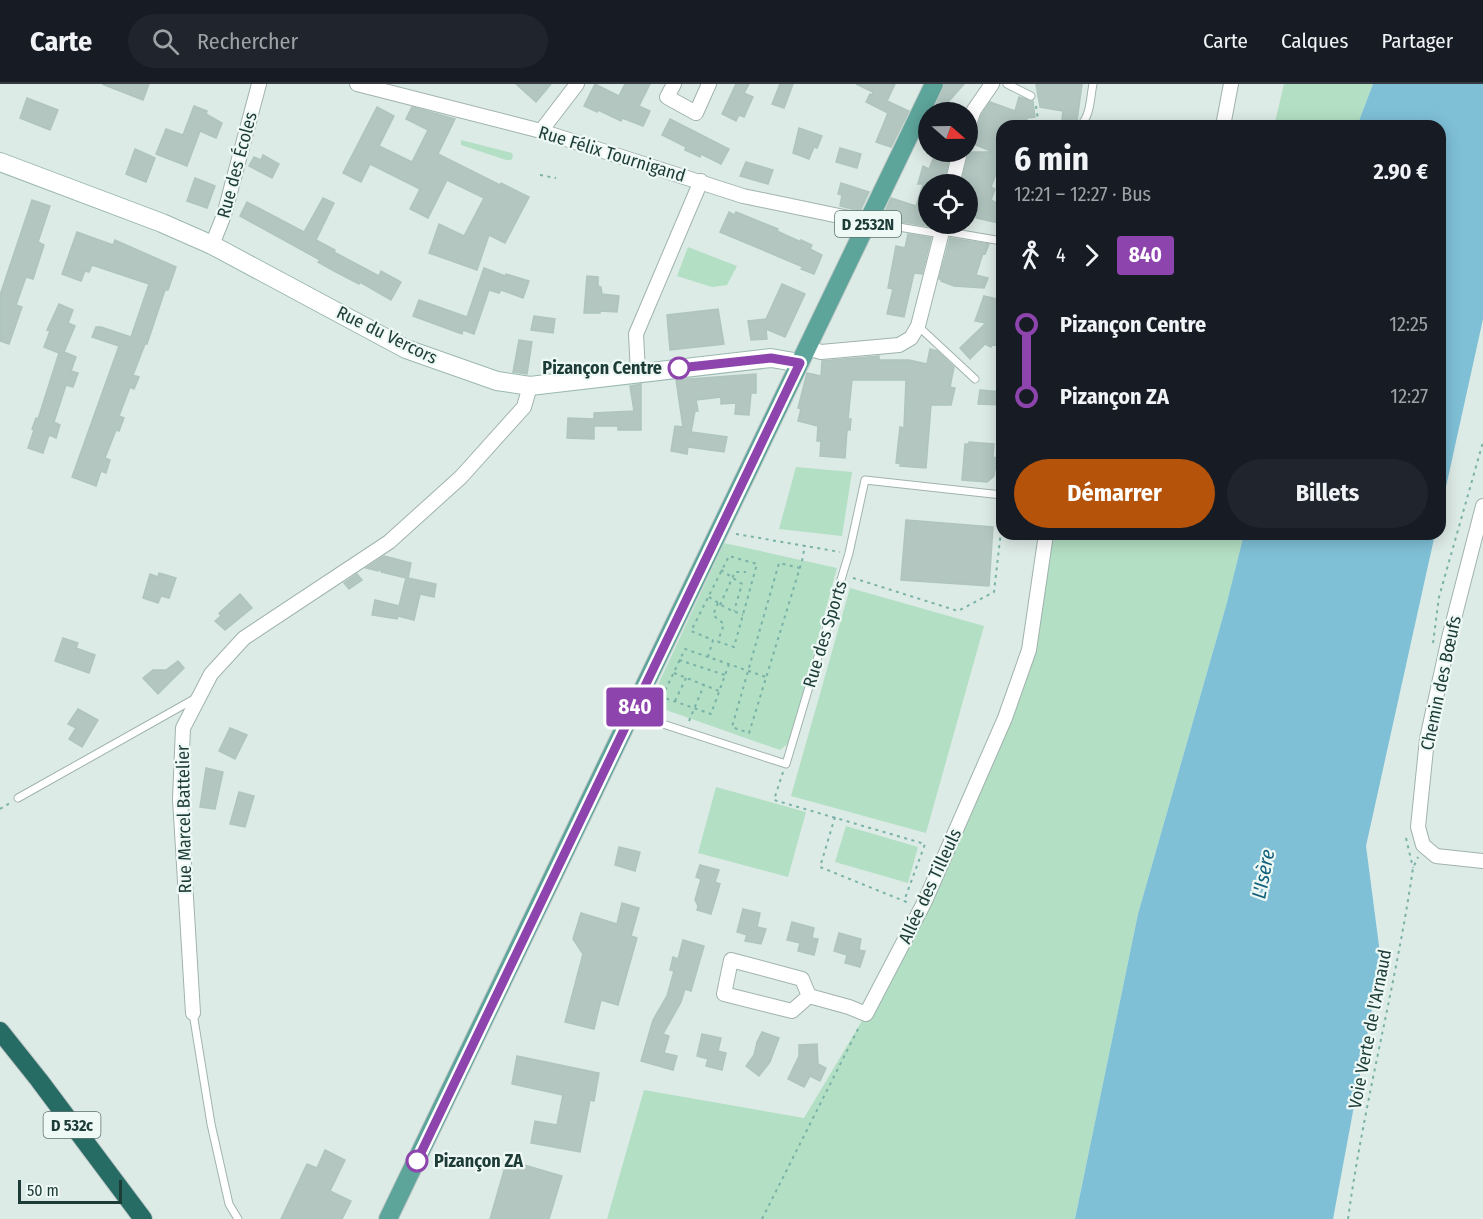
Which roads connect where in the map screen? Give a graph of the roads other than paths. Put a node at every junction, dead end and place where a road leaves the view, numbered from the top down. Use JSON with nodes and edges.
{"nodes":[{"id":1,"x":259,"y":84,"type":"edge"},
{"id":2,"x":357,"y":84,"type":"edge"},
{"id":3,"x":577,"y":84,"type":"edge"},
{"id":4,"x":674,"y":84,"type":"edge"},
{"id":5,"x":709,"y":84,"type":"edge"},
{"id":6,"x":934,"y":84,"type":"edge"},
{"id":7,"x":992,"y":84,"type":"edge"},
{"id":8,"x":1007,"y":84,"type":"edge"},
{"id":9,"x":1093,"y":84,"type":"edge"},
{"id":10,"x":1231,"y":84,"type":"edge"},
{"id":11,"x":1031,"y":96,"type":"road end"},
{"id":12,"x":978,"y":104,"type":"edge"},
{"id":13,"x":1085,"y":120,"type":"edge"},
{"id":14,"x":1224,"y":120,"type":"edge"},
{"id":15,"x":541,"y":131,"type":"junction"},
{"id":16,"x":0,"y":162,"type":"edge"},
{"id":17,"x":701,"y":182,"type":"junction"},
{"id":18,"x":868,"y":222,"type":"junction"},
{"id":19,"x":918,"y":231,"type":"edge"},
{"id":20,"x":941,"y":234,"type":"edge"},
{"id":21,"x":961,"y":234,"type":"edge"},
{"id":22,"x":996,"y":240,"type":"edge"},
{"id":23,"x":212,"y":244,"type":"junction"},
{"id":24,"x":918,"y":326,"type":"junction"},
{"id":25,"x":804,"y":355,"type":"junction"},
{"id":26,"x":638,"y":373,"type":"junction"},
{"id":27,"x":975,"y":379,"type":"dead end"},
{"id":28,"x":530,"y":386,"type":"junction"},
{"id":29,"x":996,"y":494,"type":"edge"},
{"id":30,"x":1483,"y":506,"type":"edge"},
{"id":31,"x":1045,"y":540,"type":"edge"},
{"id":32,"x":200,"y":695,"type":"junction"},
{"id":33,"x":632,"y":714,"type":"junction"},
{"id":34,"x":18,"y":798,"type":"dead end"},
{"id":35,"x":1483,"y":861,"type":"edge"},
{"id":36,"x":809,"y":996,"type":"junction"},
{"id":37,"x":193,"y":1013,"type":"joint"},
{"id":38,"x":0,"y":1031,"type":"edge"},
{"id":39,"x":391,"y":1216,"type":"edge"},
{"id":40,"x":143,"y":1219,"type":"edge"},
{"id":41,"x":238,"y":1219,"type":"edge"}],
"edges":[{"from":1,"to":23,"type":"street","name":"Rue des Écoles"},
{"from":2,"to":15,"type":"street","name":"Rue Félix Tournigand"},
{"from":3,"to":15,"type":"street"},
{"from":4,"to":5,"type":"street"},
{"from":6,"to":18,"type":"main road","number":"D 2532N"},
{"from":7,"to":12,"type":"street"},
{"from":8,"to":11,"type":"lane"},
{"from":9,"to":13,"type":"lane"},
{"from":10,"to":14,"type":"street"},
{"from":15,"to":17,"type":"street","name":"Rue Félix Tournigand"},
{"from":16,"to":23,"type":"street","name":"Rue du Vercors"},
{"from":17,"to":18,"type":"street","name":"Rue Félix Tournigand"},
{"from":17,"to":26,"type":"street"},
{"from":18,"to":19,"type":"lane"},
{"from":18,"to":25,"type":"main road","number":"D 2532N"},
{"from":20,"to":24,"type":"street"},
{"from":21,"to":22,"type":"lane"},
{"from":23,"to":28,"type":"street","name":"Rue du Vercors"},
{"from":24,"to":25,"type":"street"},
{"from":24,"to":27,"type":"lane"},
{"from":25,"to":26,"type":"street","name":"Rue du Vercors"},
{"from":25,"to":33,"type":"main road","number":"D 2532N"},
{"from":26,"to":28,"type":"street","name":"Rue du Vercors"},
{"from":28,"to":32,"type":"street","name":"Rue Marcel Battelier"},
{"from":29,"to":33,"type":"lane","name":"Rue des Sports"},
{"from":30,"to":35,"type":"street","name":"Chemin des Bœufs"},
{"from":31,"to":36,"type":"street","name":"Allée des Tilleuls"},
{"from":32,"to":34,"type":"lane"},
{"from":32,"to":37,"type":"street","name":"Rue Marcel Battelier"},
{"from":33,"to":39,"type":"main road","number":"D 2532N"},
{"from":36,"to":36,"type":"street"},
{"from":37,"to":41,"type":"lane","name":"Rue Marcel Battelier"},
{"from":38,"to":40,"type":"highway","number":"D 532c"}]}
